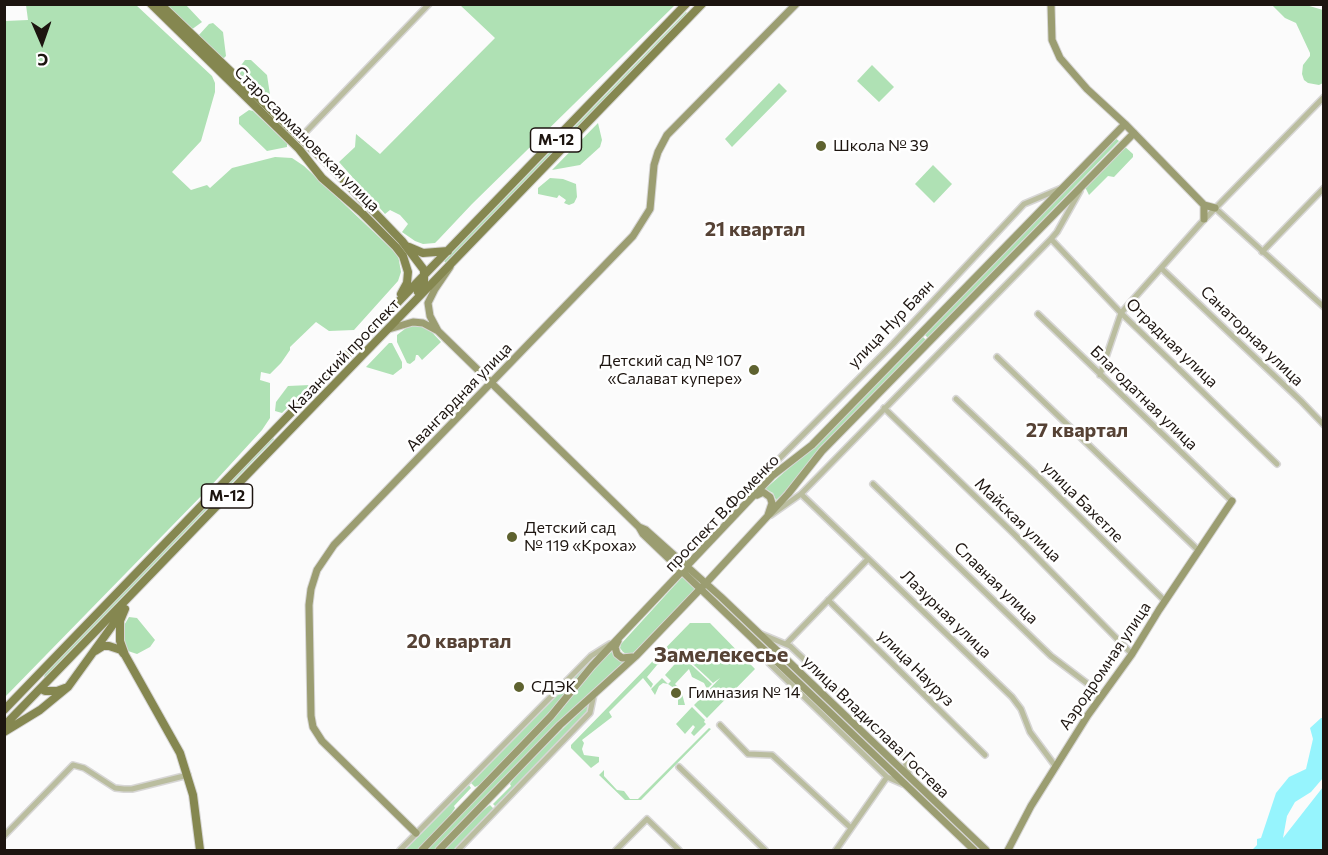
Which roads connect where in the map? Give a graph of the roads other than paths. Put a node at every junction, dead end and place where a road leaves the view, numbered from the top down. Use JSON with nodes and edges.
{"nodes":[{"id":1,"x":151,"y":4,"type":"edge"},
{"id":2,"x":160,"y":4,"type":"edge"},
{"id":3,"x":429,"y":4,"type":"edge"},
{"id":4,"x":702,"y":4,"type":"edge"},
{"id":5,"x":796,"y":4,"type":"edge"},
{"id":6,"x":1051,"y":4,"type":"edge"},
{"id":7,"x":684,"y":8,"type":"edge"},
{"id":8,"x":689,"y":19,"type":"junction"},
{"id":9,"x":1323,"y":97,"type":"edge"},
{"id":10,"x":1125,"y":124,"type":"junction"},
{"id":11,"x":1134,"y":133,"type":"junction"},
{"id":12,"x":299,"y":139,"type":"junction"},
{"id":13,"x":332,"y":168,"type":"junction"},
{"id":14,"x":322,"y":178,"type":"junction"},
{"id":15,"x":1082,"y":185,"type":"junction"},
{"id":16,"x":1064,"y":187,"type":"junction"},
{"id":17,"x":1323,"y":189,"type":"edge"},
{"id":18,"x":1204,"y":205,"type":"junction"},
{"id":19,"x":1215,"y":208,"type":"junction"},
{"id":20,"x":1204,"y":219,"type":"junction"},
{"id":21,"x":1051,"y":239,"type":"junction"},
{"id":22,"x":402,"y":241,"type":"junction"},
{"id":23,"x":448,"y":251,"type":"junction"},
{"id":24,"x":1262,"y":252,"type":"junction"},
{"id":25,"x":452,"y":264,"type":"junction"},
{"id":26,"x":1161,"y":268,"type":"junction"},
{"id":27,"x":425,"y":274,"type":"junction"},
{"id":28,"x":1323,"y":297,"type":"edge"},
{"id":29,"x":1317,"y":302,"type":"junction"},
{"id":30,"x":413,"y":304,"type":"junction"},
{"id":31,"x":394,"y":306,"type":"junction"},
{"id":32,"x":1323,"y":308,"type":"edge"},
{"id":33,"x":1121,"y":313,"type":"junction"},
{"id":34,"x":1038,"y":314,"type":"dead end"},
{"id":35,"x":389,"y":329,"type":"junction"},
{"id":36,"x":438,"y":331,"type":"junction"},
{"id":37,"x":997,"y":357,"type":"dead end"},
{"id":38,"x":1100,"y":375,"type":"junction"},
{"id":39,"x":492,"y":383,"type":"junction"},
{"id":40,"x":956,"y":399,"type":"dead end"},
{"id":41,"x":884,"y":408,"type":"junction"},
{"id":42,"x":1323,"y":425,"type":"edge"},
{"id":43,"x":1277,"y":464,"type":"dead end"},
{"id":44,"x":873,"y":484,"type":"dead end"},
{"id":45,"x":801,"y":494,"type":"junction"},
{"id":46,"x":754,"y":497,"type":"junction"},
{"id":47,"x":1232,"y":501,"type":"joint"},
{"id":48,"x":767,"y":517,"type":"junction"},
{"id":49,"x":1199,"y":551,"type":"junction"},
{"id":50,"x":868,"y":559,"type":"junction"},
{"id":51,"x":685,"y":569,"type":"junction"},
{"id":52,"x":145,"y":580,"type":"junction"},
{"id":53,"x":703,"y":586,"type":"junction"},
{"id":54,"x":828,"y":600,"type":"junction"},
{"id":55,"x":1165,"y":601,"type":"junction"},
{"id":56,"x":125,"y":609,"type":"junction"},
{"id":57,"x":757,"y":636,"type":"junction"},
{"id":58,"x":619,"y":639,"type":"junction"},
{"id":59,"x":786,"y":644,"type":"junction"},
{"id":60,"x":1132,"y":654,"type":"junction"},
{"id":61,"x":125,"y":655,"type":"junction"},
{"id":62,"x":90,"y":656,"type":"junction"},
{"id":63,"x":636,"y":656,"type":"junction"},
{"id":64,"x":49,"y":664,"type":"junction"},
{"id":65,"x":68,"y":687,"type":"junction"},
{"id":66,"x":41,"y":688,"type":"junction"},
{"id":67,"x":594,"y":694,"type":"junction"},
{"id":68,"x":1100,"y":698,"type":"junction"},
{"id":69,"x":4,"y":710,"type":"edge"},
{"id":70,"x":720,"y":725,"type":"dead end"},
{"id":71,"x":4,"y":726,"type":"edge"},
{"id":72,"x":4,"y":732,"type":"edge"},
{"id":73,"x":985,"y":755,"type":"dead end"},
{"id":74,"x":679,"y":766,"type":"dead end"},
{"id":75,"x":1056,"y":767,"type":"junction"},
{"id":76,"x":188,"y":775,"type":"junction"},
{"id":77,"x":887,"y":777,"type":"junction"},
{"id":78,"x":908,"y":783,"type":"junction"},
{"id":79,"x":851,"y":828,"type":"junction"},
{"id":80,"x":417,"y":833,"type":"junction"},
{"id":81,"x":4,"y":836,"type":"edge"},
{"id":82,"x":200,"y":850,"type":"edge"},
{"id":83,"x":400,"y":850,"type":"edge"},
{"id":84,"x":422,"y":850,"type":"edge"},
{"id":85,"x":439,"y":850,"type":"edge"},
{"id":86,"x":458,"y":850,"type":"edge"},
{"id":87,"x":616,"y":850,"type":"edge"},
{"id":88,"x":679,"y":850,"type":"edge"},
{"id":89,"x":765,"y":850,"type":"edge"},
{"id":90,"x":836,"y":850,"type":"edge"},
{"id":91,"x":974,"y":850,"type":"edge"},
{"id":92,"x":986,"y":850,"type":"edge"},
{"id":93,"x":1008,"y":850,"type":"edge"}],
"edges":[{"from":1,"to":14,"type":"main road","name":"Старосармановская улица"},
{"from":2,"to":12,"type":"main road","name":"Старосармановская улица"},
{"from":3,"to":12,"type":"street"},
{"from":4,"to":8,"type":"main road","name":"Казанский проспект","number":"М-12"},
{"from":5,"to":39,"type":"main road","name":"Авангардная улица"},
{"from":6,"to":10,"type":"main road"},
{"from":7,"to":8,"type":"main road"},
{"from":7,"to":23,"type":"main road","name":"Казанский проспект","number":"М-12"},
{"from":8,"to":25,"type":"main road","name":"Казанский проспект","number":"М-12"},
{"from":9,"to":19,"type":"street"},
{"from":10,"to":11,"type":"main road"},
{"from":10,"to":16,"type":"main road","name":"проспект В.Фоменко"},
{"from":11,"to":15,"type":"main road","name":"проспект В.Фоменко"},
{"from":11,"to":18,"type":"main road"},
{"from":12,"to":13,"type":"main road","name":"Старосармановская улица"},
{"from":13,"to":14,"type":"main road"},
{"from":13,"to":22,"type":"main road","name":"Старосармановская улица"},
{"from":14,"to":31,"type":"main road","name":"Старосармановская улица"},
{"from":15,"to":21,"type":"street"},
{"from":15,"to":48,"type":"main road","name":"проспект В.Фоменко"},
{"from":16,"to":46,"type":"main road","name":"проспект В.Фоменко"},
{"from":16,"to":46,"type":"street","name":"улица Нур Баян"},
{"from":17,"to":24,"type":"street"},
{"from":18,"to":19,"type":"main road"},
{"from":18,"to":20,"type":"main road"},
{"from":19,"to":20,"type":"street"},
{"from":19,"to":24,"type":"street"},
{"from":20,"to":26,"type":"street"},
{"from":21,"to":33,"type":"street","name":"Отрадная улица"},
{"from":21,"to":41,"type":"street"},
{"from":22,"to":23,"type":"main road"},
{"from":22,"to":27,"type":"main road","name":"Старосармановская улица"},
{"from":23,"to":27,"type":"main road","name":"Казанский проспект","number":"М-12"},
{"from":24,"to":29,"type":"street"},
{"from":25,"to":30,"type":"main road","name":"Казанский проспект","number":"М-12"},
{"from":25,"to":36,"type":"main road","name":"улица Владислава Гостева"},
{"from":26,"to":33,"type":"street"},
{"from":26,"to":42,"type":"street","name":"Санаторная улица"},
{"from":27,"to":30,"type":"main road"},
{"from":27,"to":31,"type":"main road","name":"Казанский проспект","number":"М-12"},
{"from":28,"to":29,"type":"street"},
{"from":29,"to":32,"type":"street"},
{"from":30,"to":35,"type":"main road","name":"Казанский проспект","number":"М-12"},
{"from":31,"to":64,"type":"main road","name":"Казанский проспект","number":"М-12"},
{"from":33,"to":38,"type":"street"},
{"from":33,"to":43,"type":"street","name":"Отрадная улица"},
{"from":34,"to":38,"type":"street","name":"Благодатная улица"},
{"from":35,"to":36,"type":"main road","name":"улица Владислава Гостева"},
{"from":35,"to":52,"type":"main road","name":"Казанский проспект","number":"М-12"},
{"from":36,"to":39,"type":"main road","name":"улица Владислава Гостева"},
{"from":37,"to":49,"type":"street"},
{"from":38,"to":47,"type":"street","name":"Благодатная улица"},
{"from":39,"to":51,"type":"main road","name":"улица Владислава Гостева"},
{"from":39,"to":80,"type":"main road","name":"Авангардная улица"},
{"from":40,"to":55,"type":"street","name":"улица Бахетле"},
{"from":41,"to":45,"type":"street"},
{"from":41,"to":60,"type":"street","name":"Майская улица"},
{"from":44,"to":68,"type":"street","name":"Славная улица"},
{"from":45,"to":48,"type":"street"},
{"from":45,"to":50,"type":"street","name":"Лазурная улица"},
{"from":46,"to":48,"type":"main road"},
{"from":46,"to":51,"type":"main road","name":"проспект В.Фоменко"},
{"from":47,"to":49,"type":"main road","name":"Аэродромная улица"},
{"from":48,"to":53,"type":"main road","name":"проспект В.Фоменко"},
{"from":49,"to":55,"type":"main road","name":"Аэродромная улица"},
{"from":50,"to":54,"type":"street"},
{"from":50,"to":75,"type":"street","name":"Лазурная улица"},
{"from":51,"to":53,"type":"main road","name":"улица Владислава Гостева"},
{"from":51,"to":58,"type":"main road","name":"проспект В.Фоменко"},
{"from":52,"to":56,"type":"main road"},
{"from":52,"to":66,"type":"main road","name":"Казанский проспект","number":"М-12"},
{"from":53,"to":57,"type":"main road","name":"улица Владислава Гостева"},
{"from":53,"to":63,"type":"main road","name":"проспект В.Фоменко"},
{"from":54,"to":59,"type":"street"},
{"from":54,"to":73,"type":"street","name":"улица Науруз"},
{"from":55,"to":60,"type":"main road","name":"Аэродромная улица"},
{"from":56,"to":61,"type":"main road"},
{"from":56,"to":62,"type":"main road"},
{"from":57,"to":59,"type":"street"},
{"from":57,"to":77,"type":"street"},
{"from":57,"to":78,"type":"main road","name":"улица Владислава Гостева"},
{"from":58,"to":63,"type":"main road"},
{"from":58,"to":80,"type":"street"},
{"from":58,"to":84,"type":"main road","name":"проспект В.Фоменко"},
{"from":59,"to":78,"type":"street"},
{"from":60,"to":68,"type":"main road","name":"Аэродромная улица"},
{"from":61,"to":62,"type":"main road"},
{"from":61,"to":76,"type":"main road"},
{"from":62,"to":65,"type":"main road"},
{"from":63,"to":67,"type":"main road","name":"проспект В.Фоменко"},
{"from":64,"to":66,"type":"main road"},
{"from":64,"to":69,"type":"main road","name":"Казанский проспект","number":"М-12"},
{"from":65,"to":66,"type":"main road"},
{"from":65,"to":72,"type":"main road"},
{"from":66,"to":71,"type":"main road","name":"Казанский проспект","number":"М-12"},
{"from":67,"to":85,"type":"main road","name":"проспект В.Фоменко"},
{"from":67,"to":86,"type":"street"},
{"from":68,"to":75,"type":"main road","name":"Аэродромная улица"},
{"from":70,"to":79,"type":"street"},
{"from":74,"to":89,"type":"street"},
{"from":75,"to":93,"type":"main road","name":"Аэродромная улица"},
{"from":76,"to":81,"type":"street"},
{"from":76,"to":82,"type":"main road"},
{"from":77,"to":78,"type":"street"},
{"from":77,"to":79,"type":"street"},
{"from":78,"to":91,"type":"main road","name":"улица Владислава Гостева"},
{"from":78,"to":92,"type":"main road","name":"улица Владислава Гостева"},
{"from":79,"to":90,"type":"street"},
{"from":80,"to":83,"type":"street"},
{"from":87,"to":88,"type":"street"}]}
